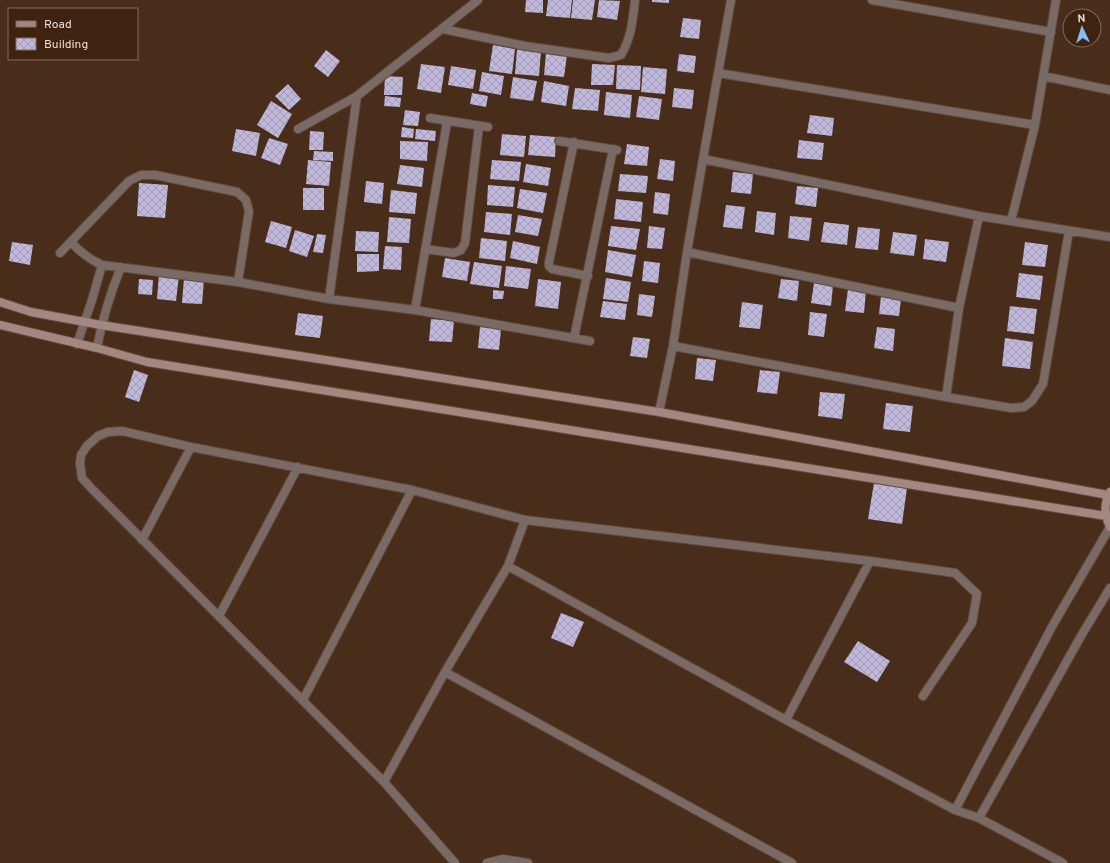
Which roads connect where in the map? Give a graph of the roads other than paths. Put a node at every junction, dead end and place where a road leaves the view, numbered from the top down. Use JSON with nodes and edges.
{"nodes":[{"id":1,"x":478,"y":0,"type":"edge"},
{"id":2,"x":635,"y":0,"type":"edge"},
{"id":3,"x":731,"y":0,"type":"edge"},
{"id":4,"x":872,"y":0,"type":"edge"},
{"id":5,"x":1056,"y":0,"type":"edge"},
{"id":6,"x":443,"y":29,"type":"junction"},
{"id":7,"x":1051,"y":32,"type":"junction"},
{"id":8,"x":718,"y":73,"type":"junction"},
{"id":9,"x":1043,"y":76,"type":"junction"},
{"id":10,"x":1110,"y":90,"type":"edge"},
{"id":11,"x":357,"y":96,"type":"junction"},
{"id":12,"x":430,"y":118,"type":"dead end"},
{"id":13,"x":447,"y":122,"type":"junction"},
{"id":14,"x":1035,"y":125,"type":"junction"},
{"id":15,"x":479,"y":126,"type":"junction"},
{"id":16,"x":488,"y":127,"type":"dead end"},
{"id":17,"x":298,"y":129,"type":"dead end"},
{"id":18,"x":559,"y":141,"type":"dead end"},
{"id":19,"x":574,"y":142,"type":"junction"},
{"id":20,"x":702,"y":159,"type":"junction"},
{"id":21,"x":979,"y":216,"type":"junction"},
{"id":22,"x":1011,"y":221,"type":"junction"},
{"id":23,"x":1069,"y":231,"type":"junction"},
{"id":24,"x":1110,"y":237,"type":"edge"},
{"id":25,"x":71,"y":242,"type":"junction"},
{"id":26,"x":425,"y":249,"type":"junction"},
{"id":27,"x":686,"y":252,"type":"junction"},
{"id":28,"x":60,"y":253,"type":"dead end"},
{"id":29,"x":102,"y":265,"type":"junction"},
{"id":30,"x":121,"y":267,"type":"junction"},
{"id":31,"x":588,"y":276,"type":"junction"},
{"id":32,"x":238,"y":282,"type":"junction"},
{"id":33,"x":328,"y":299,"type":"junction"},
{"id":34,"x":0,"y":302,"type":"edge"},
{"id":35,"x":959,"y":308,"type":"junction"},
{"id":36,"x":415,"y":310,"type":"junction"},
{"id":37,"x":85,"y":322,"type":"junction"},
{"id":38,"x":0,"y":325,"type":"edge"},
{"id":39,"x":101,"y":325,"type":"junction"},
{"id":40,"x":574,"y":338,"type":"junction"},
{"id":41,"x":590,"y":341,"type":"dead end"},
{"id":42,"x":77,"y":344,"type":"junction"},
{"id":43,"x":673,"y":346,"type":"junction"},
{"id":44,"x":97,"y":348,"type":"junction"},
{"id":45,"x":946,"y":397,"type":"junction"},
{"id":46,"x":659,"y":412,"type":"junction"},
{"id":47,"x":191,"y":447,"type":"junction"},
{"id":48,"x":298,"y":467,"type":"junction"},
{"id":49,"x":412,"y":490,"type":"junction"},
{"id":50,"x":1109,"y":494,"type":"edge"},
{"id":51,"x":1106,"y":516,"type":"junction"},
{"id":52,"x":525,"y":520,"type":"junction"},
{"id":53,"x":1110,"y":527,"type":"edge"},
{"id":54,"x":142,"y":540,"type":"junction"},
{"id":55,"x":870,"y":561,"type":"junction"},
{"id":56,"x":508,"y":566,"type":"junction"},
{"id":57,"x":1110,"y":588,"type":"edge"},
{"id":58,"x":219,"y":616,"type":"junction"},
{"id":59,"x":445,"y":672,"type":"junction"},
{"id":60,"x":923,"y":696,"type":"dead end"},
{"id":61,"x":303,"y":700,"type":"junction"},
{"id":62,"x":786,"y":720,"type":"junction"},
{"id":63,"x":384,"y":782,"type":"junction"},
{"id":64,"x":955,"y":810,"type":"junction"},
{"id":65,"x":979,"y":818,"type":"junction"},
{"id":66,"x":455,"y":863,"type":"edge"},
{"id":67,"x":487,"y":863,"type":"edge"},
{"id":68,"x":528,"y":863,"type":"edge"},
{"id":69,"x":792,"y":863,"type":"edge"},
{"id":70,"x":1063,"y":863,"type":"edge"}],
"edges":[{"from":1,"to":6,"type":"street"},
{"from":2,"to":6,"type":"street"},
{"from":3,"to":8,"type":"street"},
{"from":4,"to":7,"type":"street"},
{"from":5,"to":7,"type":"street"},
{"from":6,"to":11,"type":"street"},
{"from":7,"to":9,"type":"street"},
{"from":8,"to":14,"type":"street"},
{"from":8,"to":20,"type":"street"},
{"from":9,"to":10,"type":"street"},
{"from":9,"to":14,"type":"street"},
{"from":11,"to":17,"type":"street"},
{"from":11,"to":33,"type":"street"},
{"from":12,"to":13,"type":"street"},
{"from":13,"to":15,"type":"street"},
{"from":13,"to":26,"type":"street"},
{"from":14,"to":22,"type":"street"},
{"from":15,"to":16,"type":"street"},
{"from":15,"to":26,"type":"street"},
{"from":18,"to":19,"type":"street"},
{"from":19,"to":31,"type":"street"},
{"from":19,"to":31,"type":"street"},
{"from":20,"to":21,"type":"street"},
{"from":20,"to":27,"type":"street"},
{"from":21,"to":22,"type":"street"},
{"from":21,"to":35,"type":"street"},
{"from":22,"to":23,"type":"street"},
{"from":23,"to":24,"type":"street"},
{"from":23,"to":45,"type":"street"},
{"from":25,"to":28,"type":"street"},
{"from":25,"to":29,"type":"street"},
{"from":25,"to":32,"type":"street"},
{"from":26,"to":36,"type":"street"},
{"from":27,"to":35,"type":"street"},
{"from":27,"to":43,"type":"street"},
{"from":29,"to":30,"type":"street"},
{"from":29,"to":37,"type":"street"},
{"from":30,"to":32,"type":"street"},
{"from":30,"to":39,"type":"street"},
{"from":31,"to":40,"type":"street"},
{"from":32,"to":33,"type":"street"},
{"from":33,"to":36,"type":"street"},
{"from":34,"to":37,"type":"street"},
{"from":35,"to":45,"type":"street"},
{"from":36,"to":40,"type":"street"},
{"from":37,"to":39,"type":"street"},
{"from":37,"to":42,"type":"street"},
{"from":38,"to":42,"type":"street"},
{"from":39,"to":44,"type":"street"},
{"from":39,"to":46,"type":"street"},
{"from":40,"to":41,"type":"street"},
{"from":42,"to":44,"type":"street"},
{"from":43,"to":45,"type":"street"},
{"from":43,"to":46,"type":"street"},
{"from":44,"to":51,"type":"street"},
{"from":46,"to":50,"type":"street"},
{"from":47,"to":48,"type":"street"},
{"from":47,"to":54,"type":"street"},
{"from":47,"to":54,"type":"street"},
{"from":48,"to":49,"type":"street"},
{"from":48,"to":58,"type":"street"},
{"from":49,"to":52,"type":"street"},
{"from":49,"to":61,"type":"street"},
{"from":50,"to":51,"type":"street"},
{"from":51,"to":53,"type":"street"},
{"from":52,"to":55,"type":"street"},
{"from":52,"to":56,"type":"street"},
{"from":53,"to":64,"type":"street"},
{"from":54,"to":58,"type":"street"},
{"from":55,"to":60,"type":"street"},
{"from":55,"to":62,"type":"street"},
{"from":56,"to":59,"type":"street"},
{"from":56,"to":62,"type":"street"},
{"from":57,"to":65,"type":"street"},
{"from":58,"to":61,"type":"street"},
{"from":59,"to":63,"type":"street"},
{"from":59,"to":69,"type":"street"},
{"from":61,"to":63,"type":"street"},
{"from":62,"to":64,"type":"street"},
{"from":63,"to":66,"type":"street"},
{"from":64,"to":65,"type":"street"},
{"from":65,"to":70,"type":"street"},
{"from":67,"to":68,"type":"street"}]}
